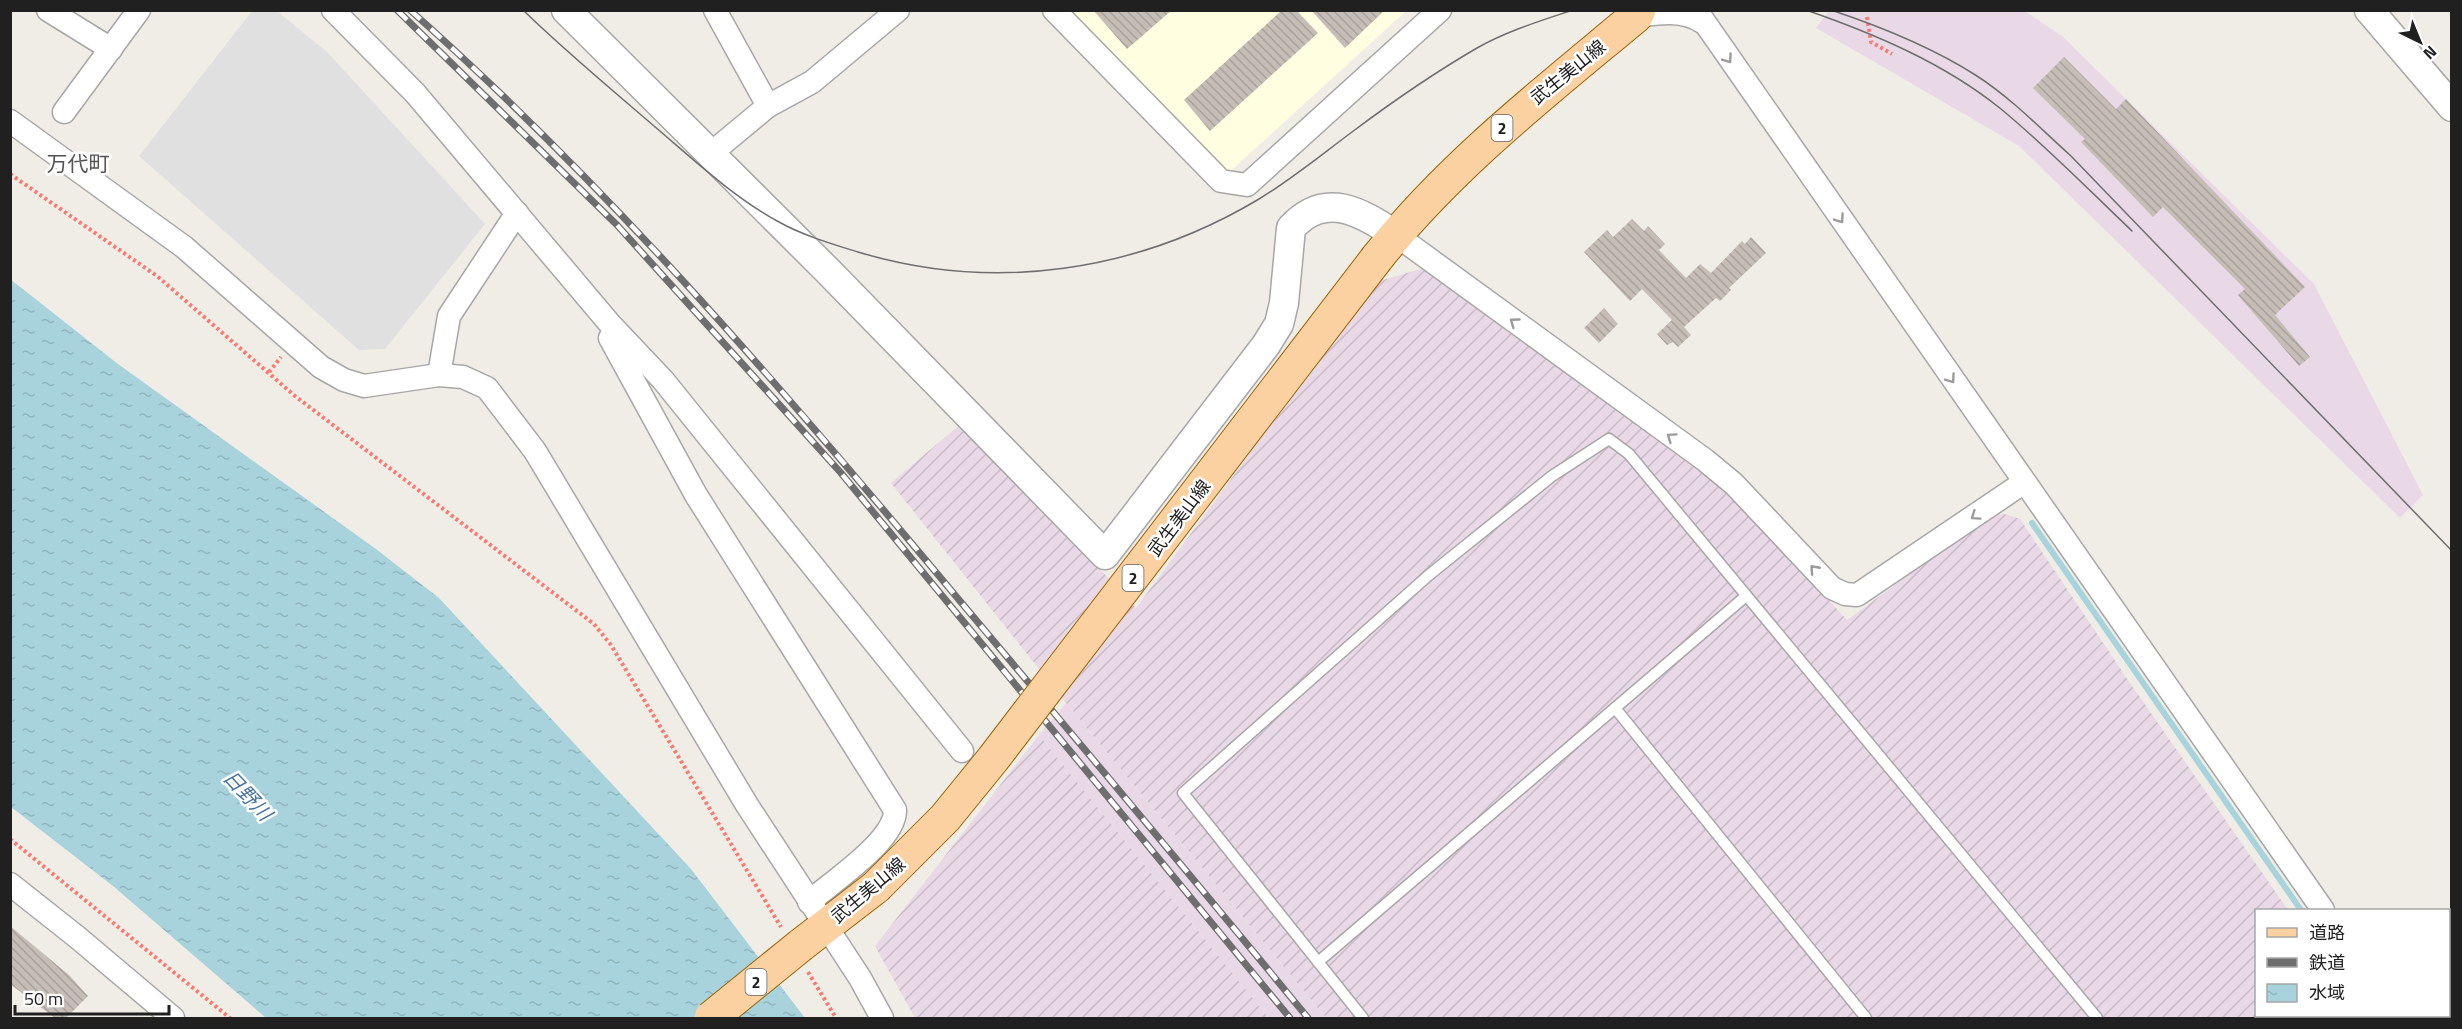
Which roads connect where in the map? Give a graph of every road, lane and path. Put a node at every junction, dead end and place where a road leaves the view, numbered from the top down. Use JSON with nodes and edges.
{"nodes":[{"id":1,"x":48,"y":10,"type":"edge"},
{"id":2,"x":139,"y":10,"type":"edge"},
{"id":3,"x":333,"y":10,"type":"edge"},
{"id":4,"x":566,"y":10,"type":"edge"},
{"id":5,"x":715,"y":10,"type":"edge"},
{"id":6,"x":898,"y":10,"type":"edge"},
{"id":7,"x":1054,"y":10,"type":"edge"},
{"id":8,"x":1440,"y":10,"type":"edge"},
{"id":9,"x":2369,"y":10,"type":"edge"},
{"id":10,"x":1638,"y":13,"type":"edge"},
{"id":11,"x":1699,"y":16,"type":"edge"},
{"id":12,"x":1867,"y":17,"type":"dead end"},
{"id":13,"x":111,"y":49,"type":"junction"},
{"id":14,"x":1892,"y":54,"type":"dead end"},
{"id":15,"x":768,"y":106,"type":"junction"},
{"id":16,"x":2451,"y":107,"type":"edge"},
{"id":17,"x":64,"y":111,"type":"dead end"},
{"id":18,"x":10,"y":121,"type":"edge"},
{"id":19,"x":709,"y":154,"type":"junction"},
{"id":20,"x":10,"y":174,"type":"edge"},
{"id":21,"x":517,"y":213,"type":"junction"},
{"id":22,"x":1386,"y":247,"type":"junction"},
{"id":23,"x":617,"y":332,"type":"junction"},
{"id":24,"x":439,"y":375,"type":"junction"},
{"id":25,"x":2023,"y":483,"type":"junction"},
{"id":26,"x":1746,"y":596,"type":"junction"},
{"id":27,"x":855,"y":615,"type":"junction"},
{"id":28,"x":883,"y":621,"type":"dead end"},
{"id":29,"x":1615,"y":708,"type":"junction"},
{"id":30,"x":962,"y":751,"type":"dead end"},
{"id":31,"x":10,"y":839,"type":"edge"},
{"id":32,"x":10,"y":884,"type":"edge"},
{"id":33,"x":2322,"y":909,"type":"edge"},
{"id":34,"x":804,"y":933,"type":"junction"},
{"id":35,"x":1318,"y":962,"type":"junction"},
{"id":36,"x":173,"y":1018,"type":"edge"},
{"id":37,"x":230,"y":1018,"type":"edge"},
{"id":38,"x":711,"y":1018,"type":"edge"},
{"id":39,"x":836,"y":1018,"type":"edge"},
{"id":40,"x":882,"y":1018,"type":"edge"},
{"id":41,"x":1364,"y":1018,"type":"edge"},
{"id":42,"x":1866,"y":1018,"type":"edge"},
{"id":43,"x":2097,"y":1018,"type":"edge"}],
"edges":[{"from":1,"to":13,"type":"street"},
{"from":2,"to":13,"type":"street"},
{"from":3,"to":21,"type":"street"},
{"from":4,"to":19,"type":"street"},
{"from":5,"to":15,"type":"street"},
{"from":6,"to":15,"type":"street"},
{"from":7,"to":8,"type":"street"},
{"from":9,"to":16,"type":"street"},
{"from":10,"to":11,"type":"street"},
{"from":10,"to":22,"type":"main road","name":"武生美山線","number":"2"},
{"from":11,"to":25,"type":"street","one_way":true},
{"from":12,"to":14,"type":"path"},
{"from":13,"to":17,"type":"street"},
{"from":15,"to":19,"type":"street"},
{"from":18,"to":24,"type":"street"},
{"from":19,"to":22,"type":"street"},
{"from":20,"to":34,"type":"path"},
{"from":21,"to":23,"type":"street"},
{"from":21,"to":24,"type":"street"},
{"from":25,"to":22,"type":"street","one_way":true},
{"from":22,"to":34,"type":"main road","name":"武生美山線","number":"2","bridge":true},
{"from":23,"to":27,"type":"street"},
{"from":23,"to":34,"type":"street"},
{"from":24,"to":34,"type":"street"},
{"from":25,"to":33,"type":"street"},
{"from":26,"to":29,"type":"lane"},
{"from":26,"to":35,"type":"lane"},
{"from":26,"to":43,"type":"lane"},
{"from":27,"to":28,"type":"street"},
{"from":27,"to":30,"type":"street"},
{"from":29,"to":35,"type":"lane"},
{"from":29,"to":42,"type":"lane"},
{"from":31,"to":37,"type":"path"},
{"from":32,"to":36,"type":"street"},
{"from":34,"to":38,"type":"main road","name":"武生美山線","number":"2","bridge":true},
{"from":34,"to":39,"type":"path"},
{"from":34,"to":40,"type":"street"},
{"from":35,"to":41,"type":"lane"}]}
